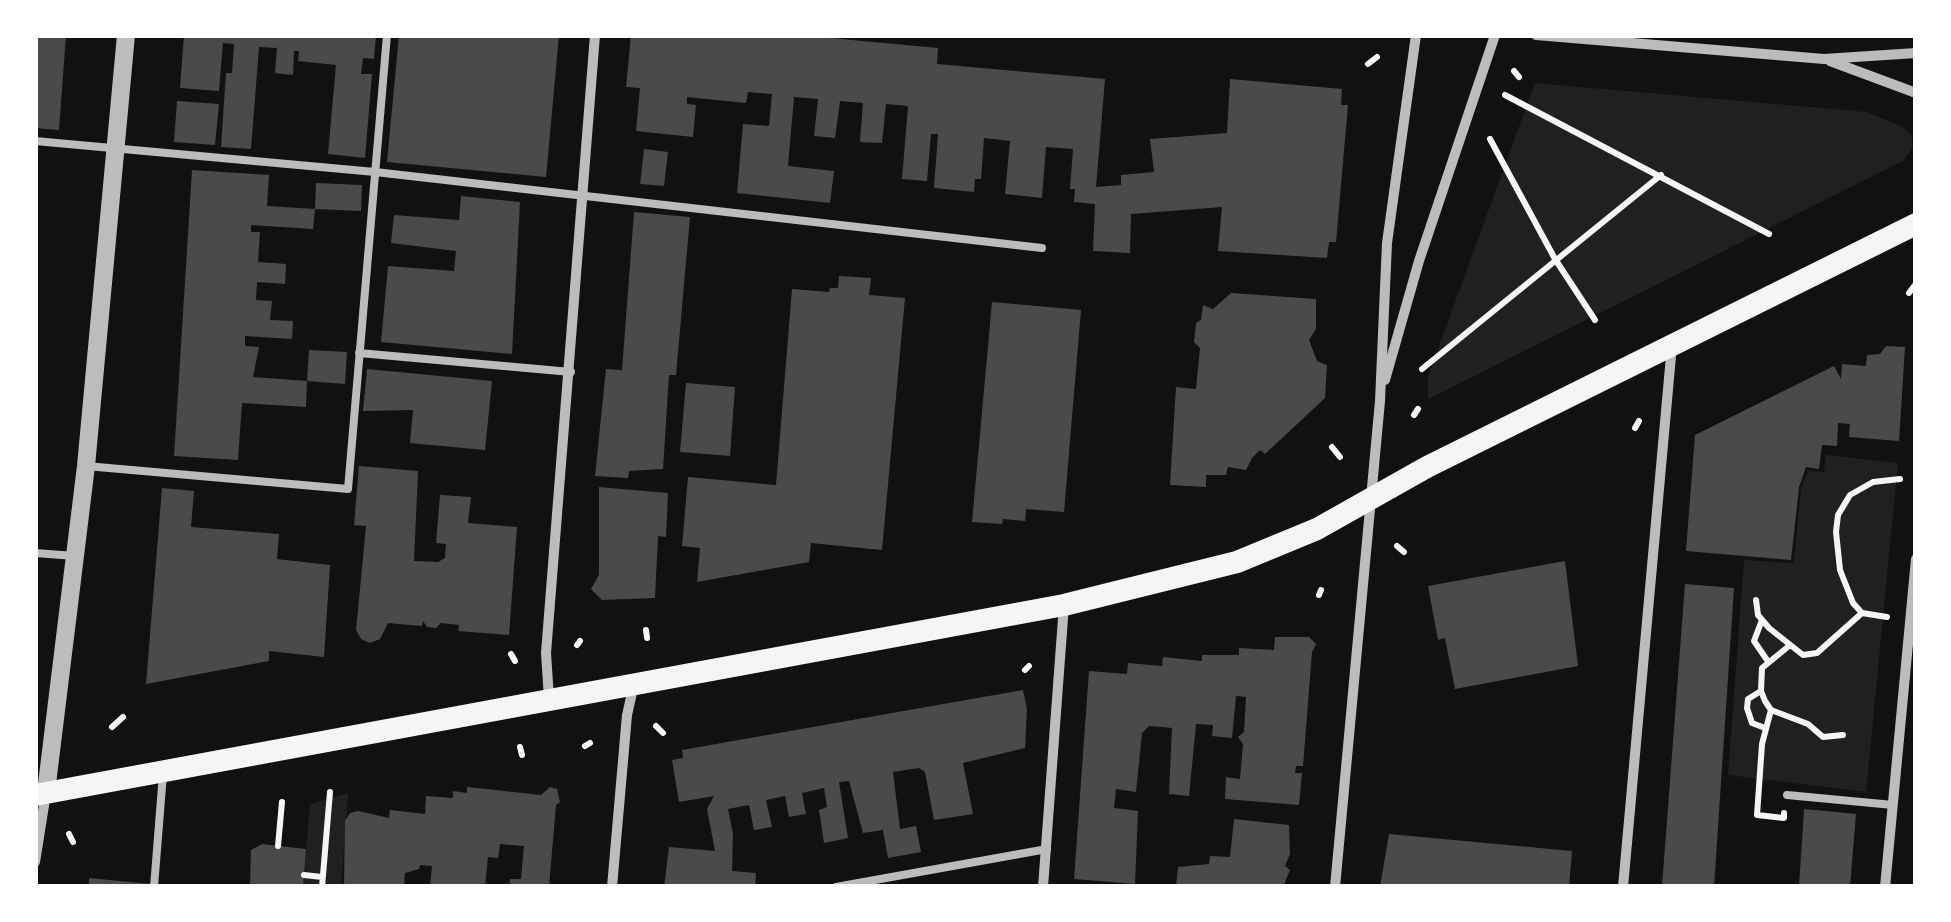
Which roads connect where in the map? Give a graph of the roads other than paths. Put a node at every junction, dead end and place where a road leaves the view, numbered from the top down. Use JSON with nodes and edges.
{"nodes":[{"id":1,"x":126,"y":35,"type":"edge"},
{"id":2,"x":387,"y":35,"type":"edge"},
{"id":3,"x":596,"y":35,"type":"edge"},
{"id":4,"x":1416,"y":35,"type":"edge"},
{"id":5,"x":1495,"y":35,"type":"edge"},
{"id":6,"x":1536,"y":35,"type":"edge"},
{"id":7,"x":1916,"y":53,"type":"edge"},
{"id":8,"x":1824,"y":59,"type":"junction"},
{"id":9,"x":1916,"y":93,"type":"edge"},
{"id":10,"x":35,"y":141,"type":"edge"},
{"id":11,"x":115,"y":149,"type":"junction"},
{"id":12,"x":375,"y":172,"type":"junction"},
{"id":13,"x":584,"y":196,"type":"junction"},
{"id":14,"x":1916,"y":224,"type":"edge"},
{"id":15,"x":1042,"y":248,"type":"dead end"},
{"id":16,"x":1673,"y":342,"type":"junction"},
{"id":17,"x":359,"y":353,"type":"junction"},
{"id":18,"x":571,"y":372,"type":"junction"},
{"id":19,"x":1380,"y":400,"type":"junction"},
{"id":20,"x":86,"y":466,"type":"junction"},
{"id":21,"x":1368,"y":500,"type":"junction"},
{"id":22,"x":35,"y":553,"type":"edge"},
{"id":23,"x":76,"y":556,"type":"junction"},
{"id":24,"x":1916,"y":559,"type":"edge"},
{"id":25,"x":1064,"y":604,"type":"junction"},
{"id":26,"x":635,"y":683,"type":"junction"},
{"id":27,"x":549,"y":698,"type":"junction"},
{"id":28,"x":164,"y":770,"type":"junction"},
{"id":29,"x":40,"y":794,"type":"edge"},
{"id":30,"x":1787,"y":795,"type":"road end"},
{"id":31,"x":1893,"y":804,"type":"junction"},
{"id":32,"x":1046,"y":849,"type":"junction"},
{"id":33,"x":35,"y":862,"type":"edge"},
{"id":34,"x":154,"y":887,"type":"edge"},
{"id":35,"x":612,"y":887,"type":"edge"},
{"id":36,"x":836,"y":887,"type":"edge"},
{"id":37,"x":1043,"y":887,"type":"edge"},
{"id":38,"x":1334,"y":887,"type":"edge"},
{"id":39,"x":1622,"y":887,"type":"edge"},
{"id":40,"x":1885,"y":887,"type":"edge"}],
"edges":[{"from":1,"to":11,"type":"street"},
{"from":2,"to":12,"type":"lane"},
{"from":3,"to":13,"type":"street"},
{"from":4,"to":19,"type":"street"},
{"from":5,"to":19,"type":"street"},
{"from":6,"to":8,"type":"street"},
{"from":7,"to":8,"type":"street"},
{"from":8,"to":9,"type":"street"},
{"from":10,"to":11,"type":"lane"},
{"from":11,"to":12,"type":"lane"},
{"from":11,"to":20,"type":"street"},
{"from":12,"to":13,"type":"lane"},
{"from":12,"to":17,"type":"lane"},
{"from":13,"to":15,"type":"lane"},
{"from":13,"to":18,"type":"street"},
{"from":14,"to":16,"type":"main road"},
{"from":16,"to":21,"type":"main road"},
{"from":16,"to":39,"type":"street"},
{"from":17,"to":18,"type":"lane"},
{"from":17,"to":20,"type":"lane"},
{"from":18,"to":27,"type":"street"},
{"from":19,"to":21,"type":"street"},
{"from":20,"to":23,"type":"street"},
{"from":21,"to":25,"type":"main road"},
{"from":21,"to":38,"type":"street"},
{"from":22,"to":23,"type":"lane"},
{"from":23,"to":29,"type":"street"},
{"from":24,"to":31,"type":"street"},
{"from":25,"to":26,"type":"main road"},
{"from":25,"to":32,"type":"street"},
{"from":26,"to":27,"type":"main road"},
{"from":26,"to":35,"type":"street"},
{"from":27,"to":28,"type":"main road"},
{"from":28,"to":29,"type":"main road"},
{"from":28,"to":34,"type":"lane"},
{"from":29,"to":33,"type":"street"},
{"from":30,"to":31,"type":"lane"},
{"from":31,"to":40,"type":"street"},
{"from":32,"to":36,"type":"lane"},
{"from":32,"to":37,"type":"street"}]}
